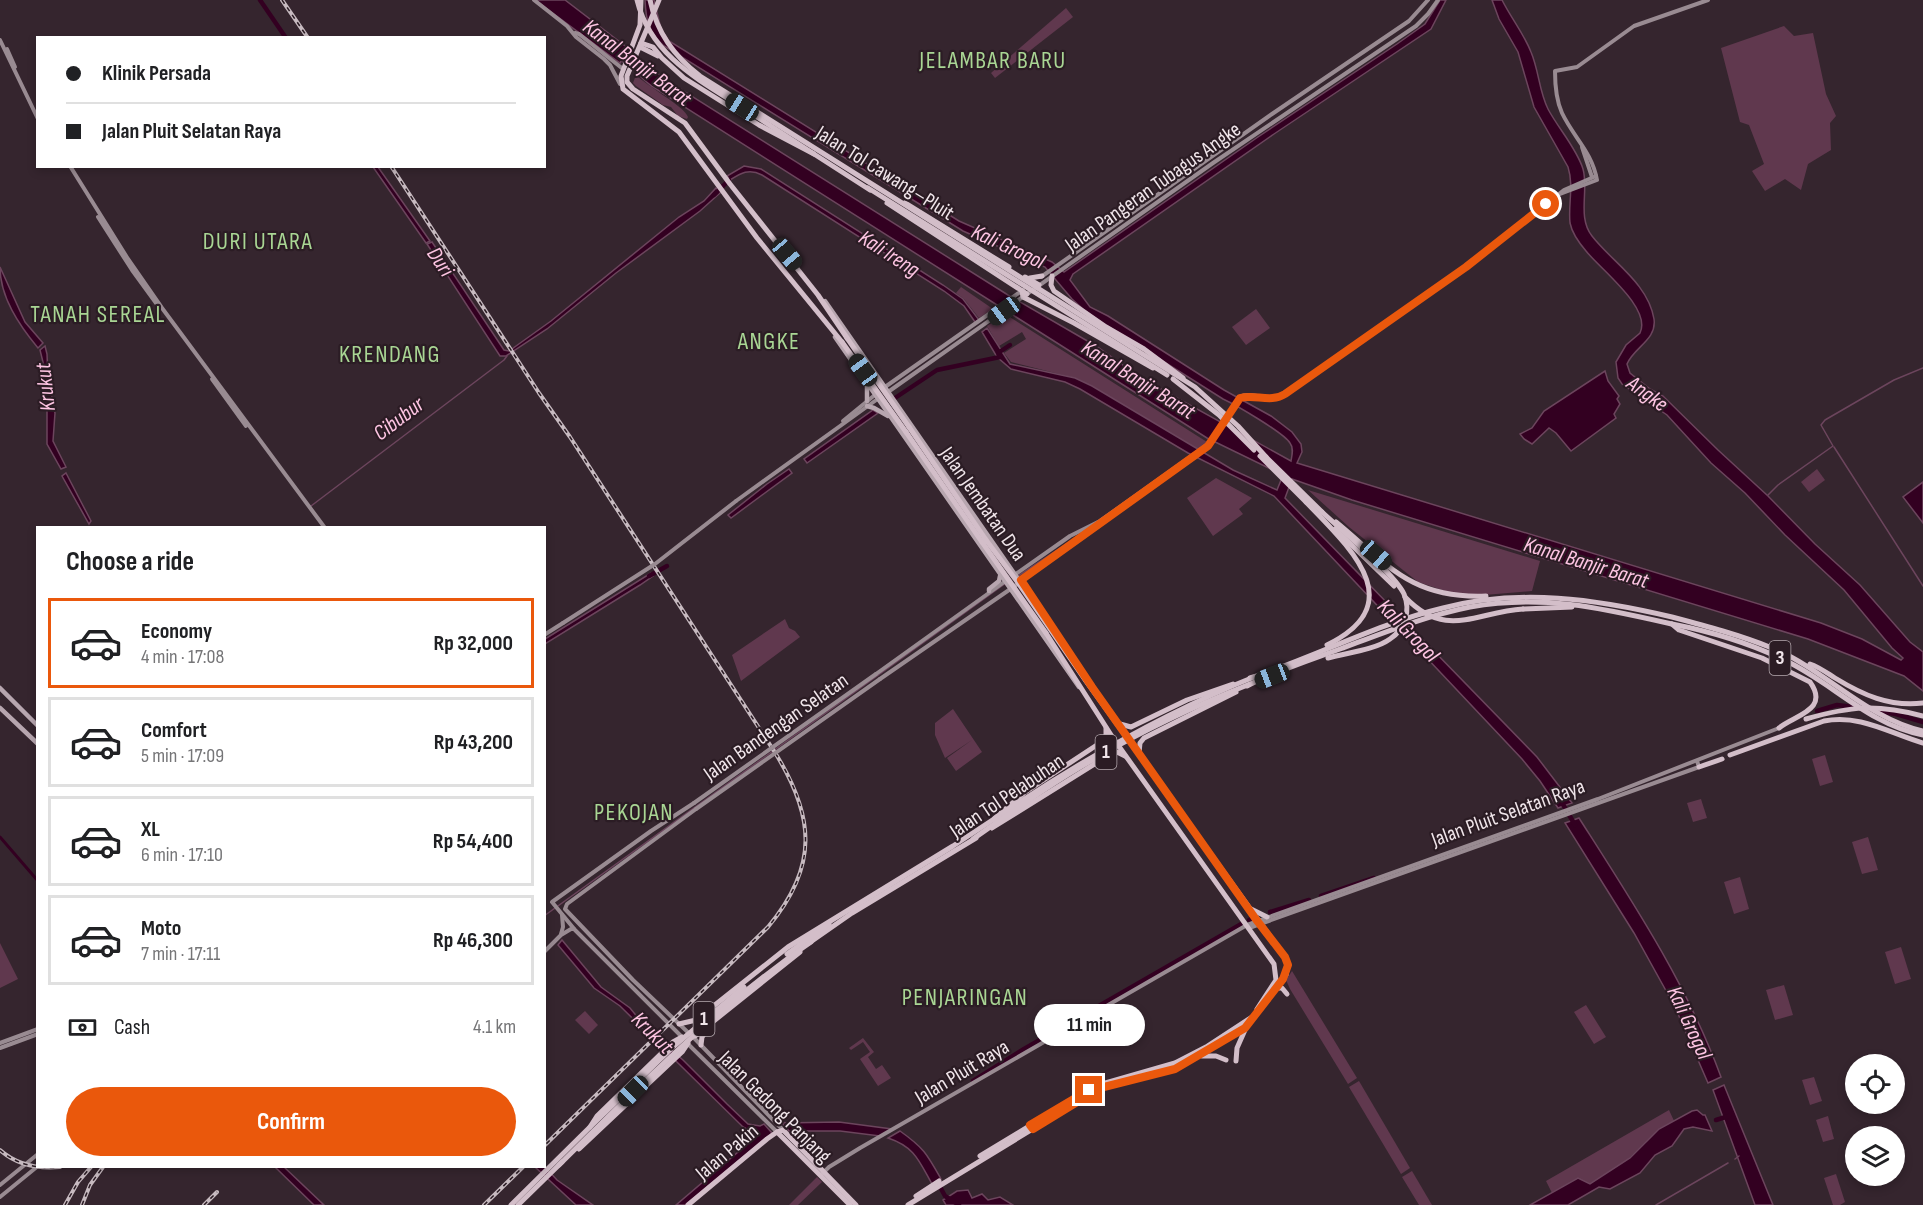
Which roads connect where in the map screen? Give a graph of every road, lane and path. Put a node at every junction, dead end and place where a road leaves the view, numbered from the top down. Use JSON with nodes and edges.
{"nodes":[{"id":1,"x":534,"y":0,"type":"edge"},
{"id":2,"x":639,"y":0,"type":"edge"},
{"id":3,"x":650,"y":0,"type":"edge"},
{"id":4,"x":659,"y":0,"type":"edge"},
{"id":5,"x":1428,"y":0,"type":"edge"},
{"id":6,"x":1438,"y":0,"type":"edge"},
{"id":7,"x":1707,"y":0,"type":"edge"},
{"id":8,"x":574,"y":33,"type":"junction"},
{"id":9,"x":0,"y":36,"type":"edge"},
{"id":10,"x":1,"y":42,"type":"edge"},
{"id":11,"x":641,"y":43,"type":"junction"},
{"id":12,"x":634,"y":52,"type":"junction"},
{"id":13,"x":625,"y":70,"type":"junction"},
{"id":14,"x":621,"y":85,"type":"junction"},
{"id":15,"x":26,"y":94,"type":"junction"},
{"id":16,"x":36,"y":111,"type":"edge"},
{"id":17,"x":673,"y":114,"type":"junction"},
{"id":18,"x":36,"y":115,"type":"edge"},
{"id":19,"x":685,"y":123,"type":"junction"},
{"id":20,"x":667,"y":124,"type":"junction"},
{"id":21,"x":679,"y":132,"type":"junction"},
{"id":22,"x":814,"y":154,"type":"junction"},
{"id":23,"x":70,"y":169,"type":"edge"},
{"id":24,"x":1190,"y":172,"type":"junction"},
{"id":25,"x":1193,"y":177,"type":"junction"},
{"id":26,"x":730,"y":183,"type":"junction"},
{"id":27,"x":868,"y":188,"type":"junction"},
{"id":28,"x":894,"y":199,"type":"junction"},
{"id":29,"x":1122,"y":220,"type":"junction"},
{"id":30,"x":1125,"y":225,"type":"junction"},
{"id":31,"x":1117,"y":230,"type":"junction"},
{"id":32,"x":1103,"y":233,"type":"junction"},
{"id":33,"x":1059,"y":267,"type":"junction"},
{"id":34,"x":1051,"y":274,"type":"junction"},
{"id":35,"x":1022,"y":276,"type":"junction"},
{"id":36,"x":1042,"y":276,"type":"junction"},
{"id":37,"x":1036,"y":284,"type":"junction"},
{"id":38,"x":1021,"y":295,"type":"junction"},
{"id":39,"x":823,"y":318,"type":"junction"},
{"id":40,"x":983,"y":322,"type":"junction"},
{"id":41,"x":977,"y":326,"type":"junction"},
{"id":42,"x":845,"y":340,"type":"junction"},
{"id":43,"x":942,"y":347,"type":"junction"},
{"id":44,"x":946,"y":351,"type":"junction"},
{"id":45,"x":1167,"y":375,"type":"junction"},
{"id":46,"x":877,"y":376,"type":"junction"},
{"id":47,"x":866,"y":382,"type":"junction"},
{"id":48,"x":1195,"y":387,"type":"junction"},
{"id":49,"x":890,"y":393,"type":"junction"},
{"id":50,"x":879,"y":400,"type":"junction"},
{"id":51,"x":867,"y":404,"type":"junction"},
{"id":52,"x":891,"y":418,"type":"junction"},
{"id":53,"x":1306,"y":502,"type":"junction"},
{"id":54,"x":1322,"y":512,"type":"junction"},
{"id":55,"x":323,"y":526,"type":"edge"},
{"id":56,"x":1086,"y":532,"type":"junction"},
{"id":57,"x":1000,"y":576,"type":"junction"},
{"id":58,"x":1018,"y":577,"type":"junction"},
{"id":59,"x":1006,"y":586,"type":"junction"},
{"id":60,"x":989,"y":591,"type":"junction"},
{"id":61,"x":1499,"y":597,"type":"junction"},
{"id":62,"x":1609,"y":609,"type":"junction"},
{"id":63,"x":968,"y":612,"type":"junction"},
{"id":64,"x":1671,"y":623,"type":"junction"},
{"id":65,"x":546,"y":632,"type":"edge"},
{"id":66,"x":1048,"y":632,"type":"junction"},
{"id":67,"x":1725,"y":638,"type":"junction"},
{"id":68,"x":1299,"y":659,"type":"junction"},
{"id":69,"x":1806,"y":664,"type":"junction"},
{"id":70,"x":1293,"y":668,"type":"junction"},
{"id":71,"x":1789,"y":671,"type":"junction"},
{"id":72,"x":1254,"y":677,"type":"junction"},
{"id":73,"x":1250,"y":684,"type":"junction"},
{"id":74,"x":1092,"y":687,"type":"junction"},
{"id":75,"x":0,"y":688,"type":"edge"},
{"id":76,"x":1081,"y":689,"type":"junction"},
{"id":77,"x":11,"y":699,"type":"junction"},
{"id":78,"x":1923,"y":703,"type":"edge"},
{"id":79,"x":0,"y":708,"type":"edge"},
{"id":80,"x":1923,"y":716,"type":"edge"},
{"id":81,"x":1117,"y":722,"type":"junction"},
{"id":82,"x":36,"y":724,"type":"edge"},
{"id":83,"x":1106,"y":727,"type":"junction"},
{"id":84,"x":1779,"y":728,"type":"junction"},
{"id":85,"x":1923,"y":737,"type":"edge"},
{"id":86,"x":36,"y":742,"type":"edge"},
{"id":87,"x":1139,"y":754,"type":"junction"},
{"id":88,"x":1731,"y":755,"type":"dead end"},
{"id":89,"x":1128,"y":759,"type":"junction"},
{"id":90,"x":1722,"y":759,"type":"dead end"},
{"id":91,"x":1698,"y":764,"type":"junction"},
{"id":92,"x":994,"y":819,"type":"junction"},
{"id":93,"x":973,"y":839,"type":"junction"},
{"id":94,"x":556,"y":907,"type":"junction"},
{"id":95,"x":1247,"y":907,"type":"junction"},
{"id":96,"x":1301,"y":907,"type":"junction"},
{"id":97,"x":1267,"y":917,"type":"junction"},
{"id":98,"x":1258,"y":922,"type":"junction"},
{"id":99,"x":829,"y":924,"type":"junction"},
{"id":100,"x":1248,"y":926,"type":"junction"},
{"id":101,"x":575,"y":930,"type":"junction"},
{"id":102,"x":560,"y":936,"type":"junction"},
{"id":103,"x":811,"y":942,"type":"junction"},
{"id":104,"x":546,"y":950,"type":"edge"},
{"id":105,"x":633,"y":980,"type":"junction"},
{"id":106,"x":628,"y":983,"type":"junction"},
{"id":107,"x":1276,"y":988,"type":"junction"},
{"id":108,"x":1287,"y":994,"type":"dead end"},
{"id":109,"x":706,"y":1013,"type":"junction"},
{"id":110,"x":679,"y":1024,"type":"junction"},
{"id":111,"x":711,"y":1026,"type":"junction"},
{"id":112,"x":1245,"y":1028,"type":"junction"},
{"id":113,"x":36,"y":1031,"type":"edge"},
{"id":114,"x":36,"y":1031,"type":"edge"},
{"id":115,"x":688,"y":1032,"type":"junction"},
{"id":116,"x":679,"y":1035,"type":"junction"},
{"id":117,"x":694,"y":1037,"type":"junction"},
{"id":118,"x":0,"y":1043,"type":"edge"},
{"id":119,"x":688,"y":1043,"type":"junction"},
{"id":120,"x":701,"y":1045,"type":"junction"},
{"id":121,"x":0,"y":1048,"type":"edge"},
{"id":122,"x":693,"y":1048,"type":"junction"},
{"id":123,"x":681,"y":1053,"type":"junction"},
{"id":124,"x":1200,"y":1056,"type":"junction"},
{"id":125,"x":1226,"y":1060,"type":"dead end"},
{"id":126,"x":1236,"y":1061,"type":"dead end"},
{"id":127,"x":1116,"y":1082,"type":"junction"},
{"id":128,"x":745,"y":1089,"type":"junction"},
{"id":129,"x":739,"y":1095,"type":"junction"},
{"id":130,"x":773,"y":1119,"type":"junction"},
{"id":131,"x":766,"y":1121,"type":"junction"},
{"id":132,"x":590,"y":1127,"type":"junction"},
{"id":133,"x":779,"y":1130,"type":"junction"},
{"id":134,"x":36,"y":1156,"type":"edge"},
{"id":135,"x":16,"y":1164,"type":"dead end"},
{"id":136,"x":559,"y":1165,"type":"junction"},
{"id":137,"x":36,"y":1168,"type":"edge"},
{"id":138,"x":18,"y":1171,"type":"junction"},
{"id":139,"x":822,"y":1174,"type":"junction"},
{"id":140,"x":0,"y":1185,"type":"edge"},
{"id":141,"x":934,"y":1187,"type":"junction"},
{"id":142,"x":0,"y":1197,"type":"edge"},
{"id":143,"x":691,"y":1204,"type":"edge"},
{"id":144,"x":512,"y":1205,"type":"edge"},
{"id":145,"x":518,"y":1205,"type":"edge"},
{"id":146,"x":850,"y":1205,"type":"edge"},
{"id":147,"x":856,"y":1205,"type":"edge"},
{"id":148,"x":902,"y":1205,"type":"edge"},
{"id":149,"x":908,"y":1205,"type":"edge"}],
"edges":[{"from":1,"to":8,"type":"main road"},
{"from":2,"to":12,"type":"highway"},
{"from":2,"to":22,"type":"highway","name":"Jalan Tol Cawang–Pluit","bridge":true},
{"from":3,"to":28,"type":"highway","name":"Jalan Tol Cawang–Pluit","bridge":true},
{"from":4,"to":11,"type":"highway","bridge":true},
{"from":5,"to":24,"type":"main road","name":"Jalan Pangeran Tubagus Angke"},
{"from":6,"to":25,"type":"main road","name":"Jalan Pangeran Tubagus Angke"},
{"from":7,"to":56,"type":"main road"},
{"from":8,"to":13,"type":"main road"},
{"from":8,"to":14,"type":"main road"},
{"from":9,"to":10,"type":"main road"},
{"from":10,"to":15,"type":"main road"},
{"from":11,"to":12,"type":"highway"},
{"from":11,"to":22,"type":"highway","bridge":true},
{"from":12,"to":13,"type":"highway"},
{"from":13,"to":14,"type":"highway"},
{"from":13,"to":17,"type":"highway","number":"1"},
{"from":14,"to":20,"type":"highway","number":"1"},
{"from":15,"to":16,"type":"main road"},
{"from":15,"to":18,"type":"main road"},
{"from":17,"to":19,"type":"highway","number":"1"},
{"from":17,"to":20,"type":"highway"},
{"from":19,"to":21,"type":"highway"},
{"from":19,"to":26,"type":"highway","number":"1"},
{"from":20,"to":21,"type":"highway","number":"1"},
{"from":21,"to":39,"type":"highway","number":"1"},
{"from":22,"to":27,"type":"highway","name":"Jalan Tol Cawang–Pluit"},
{"from":23,"to":55,"type":"main road"},
{"from":24,"to":25,"type":"main road"},
{"from":24,"to":29,"type":"main road","name":"Jalan Pangeran Tubagus Angke"},
{"from":25,"to":30,"type":"main road","name":"Jalan Pangeran Tubagus Angke"},
{"from":26,"to":42,"type":"highway","number":"1"},
{"from":26,"to":46,"type":"main road"},
{"from":27,"to":38,"type":"highway","bridge":true},
{"from":27,"to":45,"type":"highway","name":"Jalan Tol Cawang–Pluit","bridge":true},
{"from":28,"to":35,"type":"highway","bridge":true},
{"from":28,"to":48,"type":"highway","name":"Jalan Tol Cawang–Pluit","bridge":true},
{"from":29,"to":30,"type":"main road"},
{"from":29,"to":32,"type":"main road","name":"Jalan Pangeran Tubagus Angke"},
{"from":30,"to":31,"type":"main road","name":"Jalan Pangeran Tubagus Angke"},
{"from":31,"to":32,"type":"main road"},
{"from":31,"to":33,"type":"main road","name":"Jalan Pangeran Tubagus Angke"},
{"from":32,"to":33,"type":"main road","name":"Jalan Pangeran Tubagus Angke"},
{"from":33,"to":34,"type":"main road","name":"Jalan Pangeran Tubagus Angke"},
{"from":34,"to":36,"type":"main road","name":"Jalan Pangeran Tubagus Angke"},
{"from":34,"to":37,"type":"main road","name":"Jalan Pangeran Tubagus Angke"},
{"from":34,"to":48,"type":"highway","bridge":true},
{"from":35,"to":36,"type":"highway"},
{"from":35,"to":37,"type":"highway"},
{"from":36,"to":37,"type":"main road","name":"Jalan Pangeran Tubagus Angke"},
{"from":37,"to":38,"type":"main road","name":"Jalan Pangeran Tubagus Angke"},
{"from":38,"to":40,"type":"main road","name":"Jalan Pangeran Tubagus Angke"},
{"from":38,"to":40,"type":"main road","name":"Jalan Pangeran Tubagus Angke"},
{"from":38,"to":45,"type":"highway","bridge":true},
{"from":39,"to":42,"type":"highway","number":"1"},
{"from":39,"to":47,"type":"main road"},
{"from":40,"to":41,"type":"main road","name":"Jalan Pangeran Tubagus Angke"},
{"from":41,"to":43,"type":"main road","name":"Jalan Pangeran Tubagus Angke"},
{"from":41,"to":44,"type":"main road","name":"Jalan Pangeran Tubagus Angke"},
{"from":42,"to":66,"type":"highway","name":"Jalan Jembatan Dua","number":"1","bridge":true},
{"from":43,"to":44,"type":"main road"},
{"from":43,"to":49,"type":"main road","name":"Jalan Pangeran Tubagus Angke"},
{"from":44,"to":49,"type":"main road","name":"Jalan Pangeran Tubagus Angke"},
{"from":45,"to":53,"type":"highway","name":"Jalan Tol Cawang–Pluit","bridge":true},
{"from":46,"to":47,"type":"main road"},
{"from":46,"to":49,"type":"main road"},
{"from":47,"to":50,"type":"main road"},
{"from":47,"to":51,"type":"main road"},
{"from":48,"to":54,"type":"highway","name":"Jalan Tol Cawang–Pluit","bridge":true},
{"from":49,"to":50,"type":"main road","name":"Jalan Pangeran Tubagus Angke"},
{"from":49,"to":58,"type":"main road"},
{"from":50,"to":51,"type":"main road","name":"Jalan Pangeran Tubagus Angke"},
{"from":50,"to":52,"type":"main road"},
{"from":51,"to":52,"type":"main road"},
{"from":51,"to":65,"type":"main road","name":"Jalan Pangeran Tubagus Angke","bridge":true},
{"from":52,"to":57,"type":"main road"},
{"from":53,"to":62,"type":"highway","bridge":true},
{"from":53,"to":68,"type":"highway"},
{"from":54,"to":61,"type":"highway","bridge":true},
{"from":54,"to":70,"type":"highway","bridge":true},
{"from":56,"to":58,"type":"main road"},
{"from":56,"to":58,"type":"main road"},
{"from":57,"to":59,"type":"main road"},
{"from":57,"to":60,"type":"main road"},
{"from":58,"to":59,"type":"main road","name":"Jalan Bandengan Selatan"},
{"from":58,"to":59,"type":"main road"},
{"from":58,"to":74,"type":"main road"},
{"from":59,"to":60,"type":"main road","name":"Jalan Bandengan Selatan"},
{"from":59,"to":63,"type":"main road"},
{"from":59,"to":76,"type":"main road"},
{"from":60,"to":63,"type":"main road","name":"Jalan Bandengan Selatan"},
{"from":61,"to":68,"type":"highway","number":"3","bridge":true},
{"from":61,"to":69,"type":"highway","number":"3"},
{"from":62,"to":64,"type":"highway","number":"3"},
{"from":62,"to":70,"type":"highway","name":"Jalan Tol Pelabuhan","number":"1","bridge":true},
{"from":63,"to":94,"type":"main road","name":"Jalan Bandengan Selatan","bridge":true},
{"from":63,"to":105,"type":"main road","name":"Jalan Gedong Panjang","bridge":true},
{"from":64,"to":67,"type":"highway","number":"3"},
{"from":64,"to":71,"type":"highway"},
{"from":66,"to":74,"type":"highway","name":"Jalan Jembatan Dua","number":"1"},
{"from":66,"to":76,"type":"highway","name":"Jalan Jembatan Dua","number":"1"},
{"from":67,"to":71,"type":"highway"},
{"from":67,"to":85,"type":"highway","number":"3"},
{"from":68,"to":72,"type":"highway","name":"Jalan Tol Pelabuhan","number":"1"},
{"from":69,"to":78,"type":"highway"},
{"from":69,"to":85,"type":"highway","number":"3"},
{"from":70,"to":73,"type":"highway","name":"Jalan Tol Pelabuhan","number":"1"},
{"from":71,"to":84,"type":"highway"},
{"from":72,"to":81,"type":"highway","bridge":true},
{"from":72,"to":92,"type":"highway","name":"Jalan Tol Pelabuhan","number":"1","bridge":true},
{"from":73,"to":87,"type":"highway","bridge":true},
{"from":73,"to":93,"type":"highway","name":"Jalan Tol Pelabuhan","number":"1","bridge":true},
{"from":74,"to":81,"type":"highway","number":"1"},
{"from":75,"to":77,"type":"main road"},
{"from":76,"to":83,"type":"highway","number":"1"},
{"from":77,"to":79,"type":"main road"},
{"from":77,"to":82,"type":"main road"},
{"from":79,"to":86,"type":"main road"},
{"from":80,"to":84,"type":"highway","bridge":true},
{"from":81,"to":87,"type":"highway","number":"1"},
{"from":83,"to":89,"type":"highway","number":"1"},
{"from":83,"to":92,"type":"highway","bridge":true},
{"from":84,"to":91,"type":"main road","name":"Jalan Pluit Selatan Raya"},
{"from":85,"to":88,"type":"highway"},
{"from":87,"to":95,"type":"highway","number":"1"},
{"from":89,"to":93,"type":"highway","bridge":true},
{"from":89,"to":100,"type":"highway","number":"1"},
{"from":90,"to":91,"type":"highway"},
{"from":91,"to":96,"type":"main road","name":"Jalan Pluit Selatan Raya"},
{"from":92,"to":99,"type":"highway","name":"Jalan Tol Pelabuhan","number":"1"},
{"from":93,"to":103,"type":"highway","name":"Jalan Tol Pelabuhan","number":"1","bridge":true},
{"from":94,"to":101,"type":"main road","name":"Jalan Gedong Panjang"},
{"from":94,"to":102,"type":"main road"},
{"from":95,"to":97,"type":"highway"},
{"from":95,"to":98,"type":"highway","number":"1"},
{"from":96,"to":97,"type":"main road","name":"Jalan Pluit Selatan Raya"},
{"from":96,"to":98,"type":"main road","name":"Jalan Pluit Selatan Raya"},
{"from":97,"to":98,"type":"main road","name":"Jalan Pluit Selatan Raya"},
{"from":98,"to":100,"type":"main road","name":"Jalan Pluit Selatan Raya"},
{"from":98,"to":107,"type":"highway","number":"1"},
{"from":99,"to":109,"type":"highway","bridge":true},
{"from":99,"to":132,"type":"highway","name":"Jalan Tol Pelabuhan","number":"1","bridge":true},
{"from":100,"to":127,"type":"highway","number":"1"},
{"from":100,"to":139,"type":"main road","name":"Jalan Pluit Raya"},
{"from":101,"to":102,"type":"main road"},
{"from":101,"to":106,"type":"main road","name":"Jalan Gedong Panjang"},
{"from":102,"to":104,"type":"main road"},
{"from":103,"to":111,"type":"highway","bridge":true},
{"from":103,"to":136,"type":"highway","name":"Jalan Tol Pelabuhan","number":"1","bridge":true},
{"from":105,"to":106,"type":"main road"},
{"from":105,"to":110,"type":"main road","name":"Jalan Gedong Panjang"},
{"from":106,"to":116,"type":"main road","name":"Jalan Gedong Panjang"},
{"from":107,"to":108,"type":"highway"},
{"from":107,"to":112,"type":"highway","number":"1"},
{"from":109,"to":110,"type":"highway"},
{"from":109,"to":115,"type":"highway"},
{"from":110,"to":115,"type":"main road","name":"Jalan Gedong Panjang"},
{"from":111,"to":117,"type":"highway"},
{"from":111,"to":120,"type":"highway"},
{"from":112,"to":124,"type":"highway","number":"1"},
{"from":112,"to":126,"type":"highway"},
{"from":113,"to":118,"type":"main road"},
{"from":114,"to":121,"type":"main road"},
{"from":115,"to":116,"type":"highway"},
{"from":115,"to":117,"type":"main road","name":"Jalan Gedong Panjang"},
{"from":116,"to":119,"type":"main road","name":"Jalan Gedong Panjang"},
{"from":116,"to":132,"type":"highway","bridge":true},
{"from":117,"to":119,"type":"highway"},
{"from":117,"to":120,"type":"main road","name":"Jalan Gedong Panjang"},
{"from":119,"to":122,"type":"main road","name":"Jalan Gedong Panjang"},
{"from":119,"to":123,"type":"highway"},
{"from":120,"to":128,"type":"main road","name":"Jalan Gedong Panjang"},
{"from":122,"to":123,"type":"highway"},
{"from":122,"to":129,"type":"main road","name":"Jalan Gedong Panjang"},
{"from":123,"to":136,"type":"highway","bridge":true},
{"from":124,"to":125,"type":"highway"},
{"from":124,"to":127,"type":"highway","number":"1"},
{"from":127,"to":141,"type":"highway","number":"1"},
{"from":128,"to":129,"type":"main road"},
{"from":128,"to":130,"type":"main road","name":"Jalan Gedong Panjang"},
{"from":129,"to":131,"type":"main road","name":"Jalan Gedong Panjang"},
{"from":130,"to":131,"type":"main road"},
{"from":130,"to":133,"type":"main road","name":"Jalan Gedong Panjang"},
{"from":131,"to":133,"type":"main road","name":"Jalan Gedong Panjang"},
{"from":132,"to":144,"type":"highway","name":"Jalan Tol Pelabuhan","number":"1"},
{"from":133,"to":139,"type":"highway","name":"Jalan Gedong Panjang"},
{"from":133,"to":143,"type":"highway","name":"Jalan Pakin"},
{"from":134,"to":138,"type":"main road"},
{"from":135,"to":138,"type":"main road"},
{"from":136,"to":145,"type":"highway","name":"Jalan Tol Pelabuhan","number":"1"},
{"from":137,"to":142,"type":"main road"},
{"from":138,"to":140,"type":"main road"},
{"from":139,"to":146,"type":"highway","name":"Jalan Gedong Panjang"},
{"from":139,"to":147,"type":"highway","name":"Jalan Gedong Panjang"},
{"from":141,"to":148,"type":"highway","number":"1"},
{"from":141,"to":149,"type":"highway","number":"1"}]}
